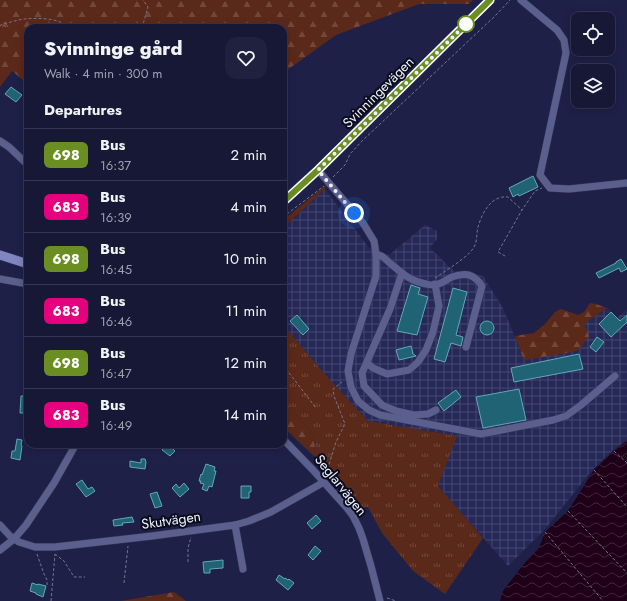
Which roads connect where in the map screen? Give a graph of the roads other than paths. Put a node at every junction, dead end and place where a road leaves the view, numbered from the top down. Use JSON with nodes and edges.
{"nodes":[{"id":1,"x":490,"y":0,"type":"edge"},
{"id":2,"x":521,"y":0,"type":"edge"},
{"id":3,"x":0,"y":141,"type":"edge"},
{"id":4,"x":24,"y":161,"type":"edge"},
{"id":5,"x":318,"y":170,"type":"junction"},
{"id":6,"x":627,"y":183,"type":"edge"},
{"id":7,"x":287,"y":198,"type":"edge"},
{"id":8,"x":0,"y":254,"type":"edge"},
{"id":9,"x":376,"y":254,"type":"junction"},
{"id":10,"x":24,"y":263,"type":"edge"},
{"id":11,"x":402,"y":273,"type":"junction"},
{"id":12,"x":0,"y":279,"type":"edge"},
{"id":13,"x":24,"y":283,"type":"edge"},
{"id":14,"x":435,"y":284,"type":"junction"},
{"id":15,"x":466,"y":347,"type":"dead end"},
{"id":16,"x":367,"y":363,"type":"junction"},
{"id":17,"x":615,"y":376,"type":"dead end"},
{"id":18,"x":436,"y":410,"type":"dead end"},
{"id":19,"x":287,"y":443,"type":"edge"},
{"id":20,"x":74,"y":448,"type":"edge"},
{"id":21,"x":324,"y":482,"type":"junction"},
{"id":22,"x":0,"y":525,"type":"edge"},
{"id":23,"x":235,"y":525,"type":"junction"},
{"id":24,"x":14,"y":539,"type":"junction"},
{"id":25,"x":0,"y":550,"type":"edge"},
{"id":26,"x":243,"y":569,"type":"dead end"},
{"id":27,"x":380,"y":600,"type":"edge"}],
"edges":[{"from":1,"to":5,"type":"main road","name":"Svinningevägen"},
{"from":2,"to":6,"type":"street"},
{"from":3,"to":4,"type":"street"},
{"from":5,"to":7,"type":"main road","name":"Svinningevägen"},
{"from":5,"to":9,"type":"street"},
{"from":8,"to":10,"type":"main road"},
{"from":9,"to":11,"type":"street"},
{"from":9,"to":17,"type":"street"},
{"from":11,"to":14,"type":"street"},
{"from":11,"to":16,"type":"street"},
{"from":12,"to":13,"type":"street"},
{"from":14,"to":15,"type":"street"},
{"from":14,"to":16,"type":"street"},
{"from":16,"to":18,"type":"street"},
{"from":19,"to":21,"type":"street","name":"Seglarvägen"},
{"from":20,"to":24,"type":"street"},
{"from":21,"to":23,"type":"street","name":"Skutvägen"},
{"from":21,"to":27,"type":"street","name":"Seglarvägen"},
{"from":22,"to":24,"type":"street"},
{"from":23,"to":24,"type":"street","name":"Skutvägen"},
{"from":23,"to":26,"type":"street"},
{"from":24,"to":25,"type":"street"}]}
